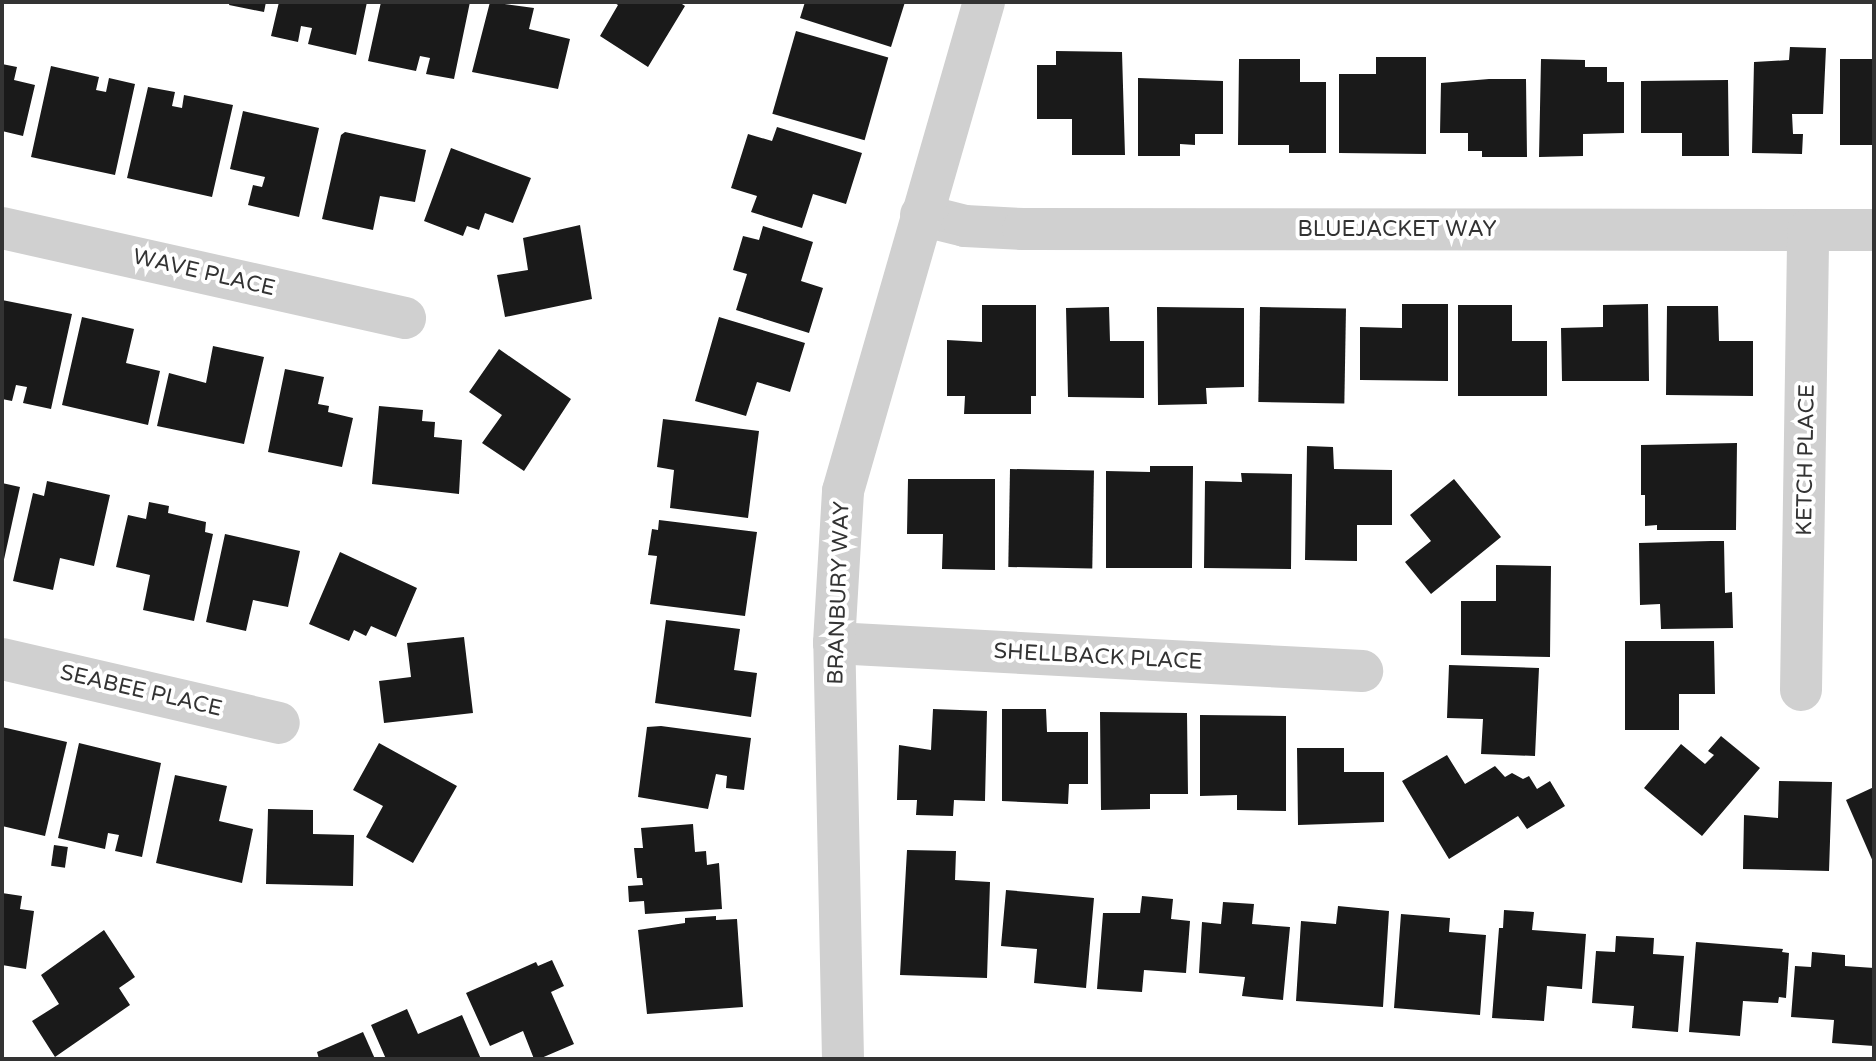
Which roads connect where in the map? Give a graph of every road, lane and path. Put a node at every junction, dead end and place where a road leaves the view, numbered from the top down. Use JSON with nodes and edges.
{"nodes":[{"id":1,"x":984,"y":2,"type":"edge"},
{"id":2,"x":921,"y":215,"type":"junction"},
{"id":3,"x":2,"y":228,"type":"edge"},
{"id":4,"x":1808,"y":230,"type":"junction"},
{"id":5,"x":1874,"y":230,"type":"edge"},
{"id":6,"x":405,"y":318,"type":"dead end"},
{"id":7,"x":834,"y":643,"type":"junction"},
{"id":8,"x":2,"y":659,"type":"edge"},
{"id":9,"x":1362,"y":671,"type":"dead end"},
{"id":10,"x":1801,"y":690,"type":"dead end"},
{"id":11,"x":279,"y":723,"type":"dead end"},
{"id":12,"x":843,"y":1059,"type":"edge"}],
"edges":[{"from":1,"to":2,"type":"street","name":"BRANBURY WAY"},
{"from":2,"to":4,"type":"street","name":"BLUEJACKET WAY"},
{"from":2,"to":7,"type":"street","name":"BRANBURY WAY"},
{"from":3,"to":6,"type":"street","name":"WAVE PLACE"},
{"from":4,"to":5,"type":"street","name":"BLUEJACKET WAY"},
{"from":4,"to":10,"type":"street","name":"KETCH PLACE"},
{"from":7,"to":9,"type":"street","name":"SHELLBACK PLACE"},
{"from":7,"to":12,"type":"street","name":"BRANBURY WAY"},
{"from":8,"to":11,"type":"street","name":"SEABEE PLACE"}]}
